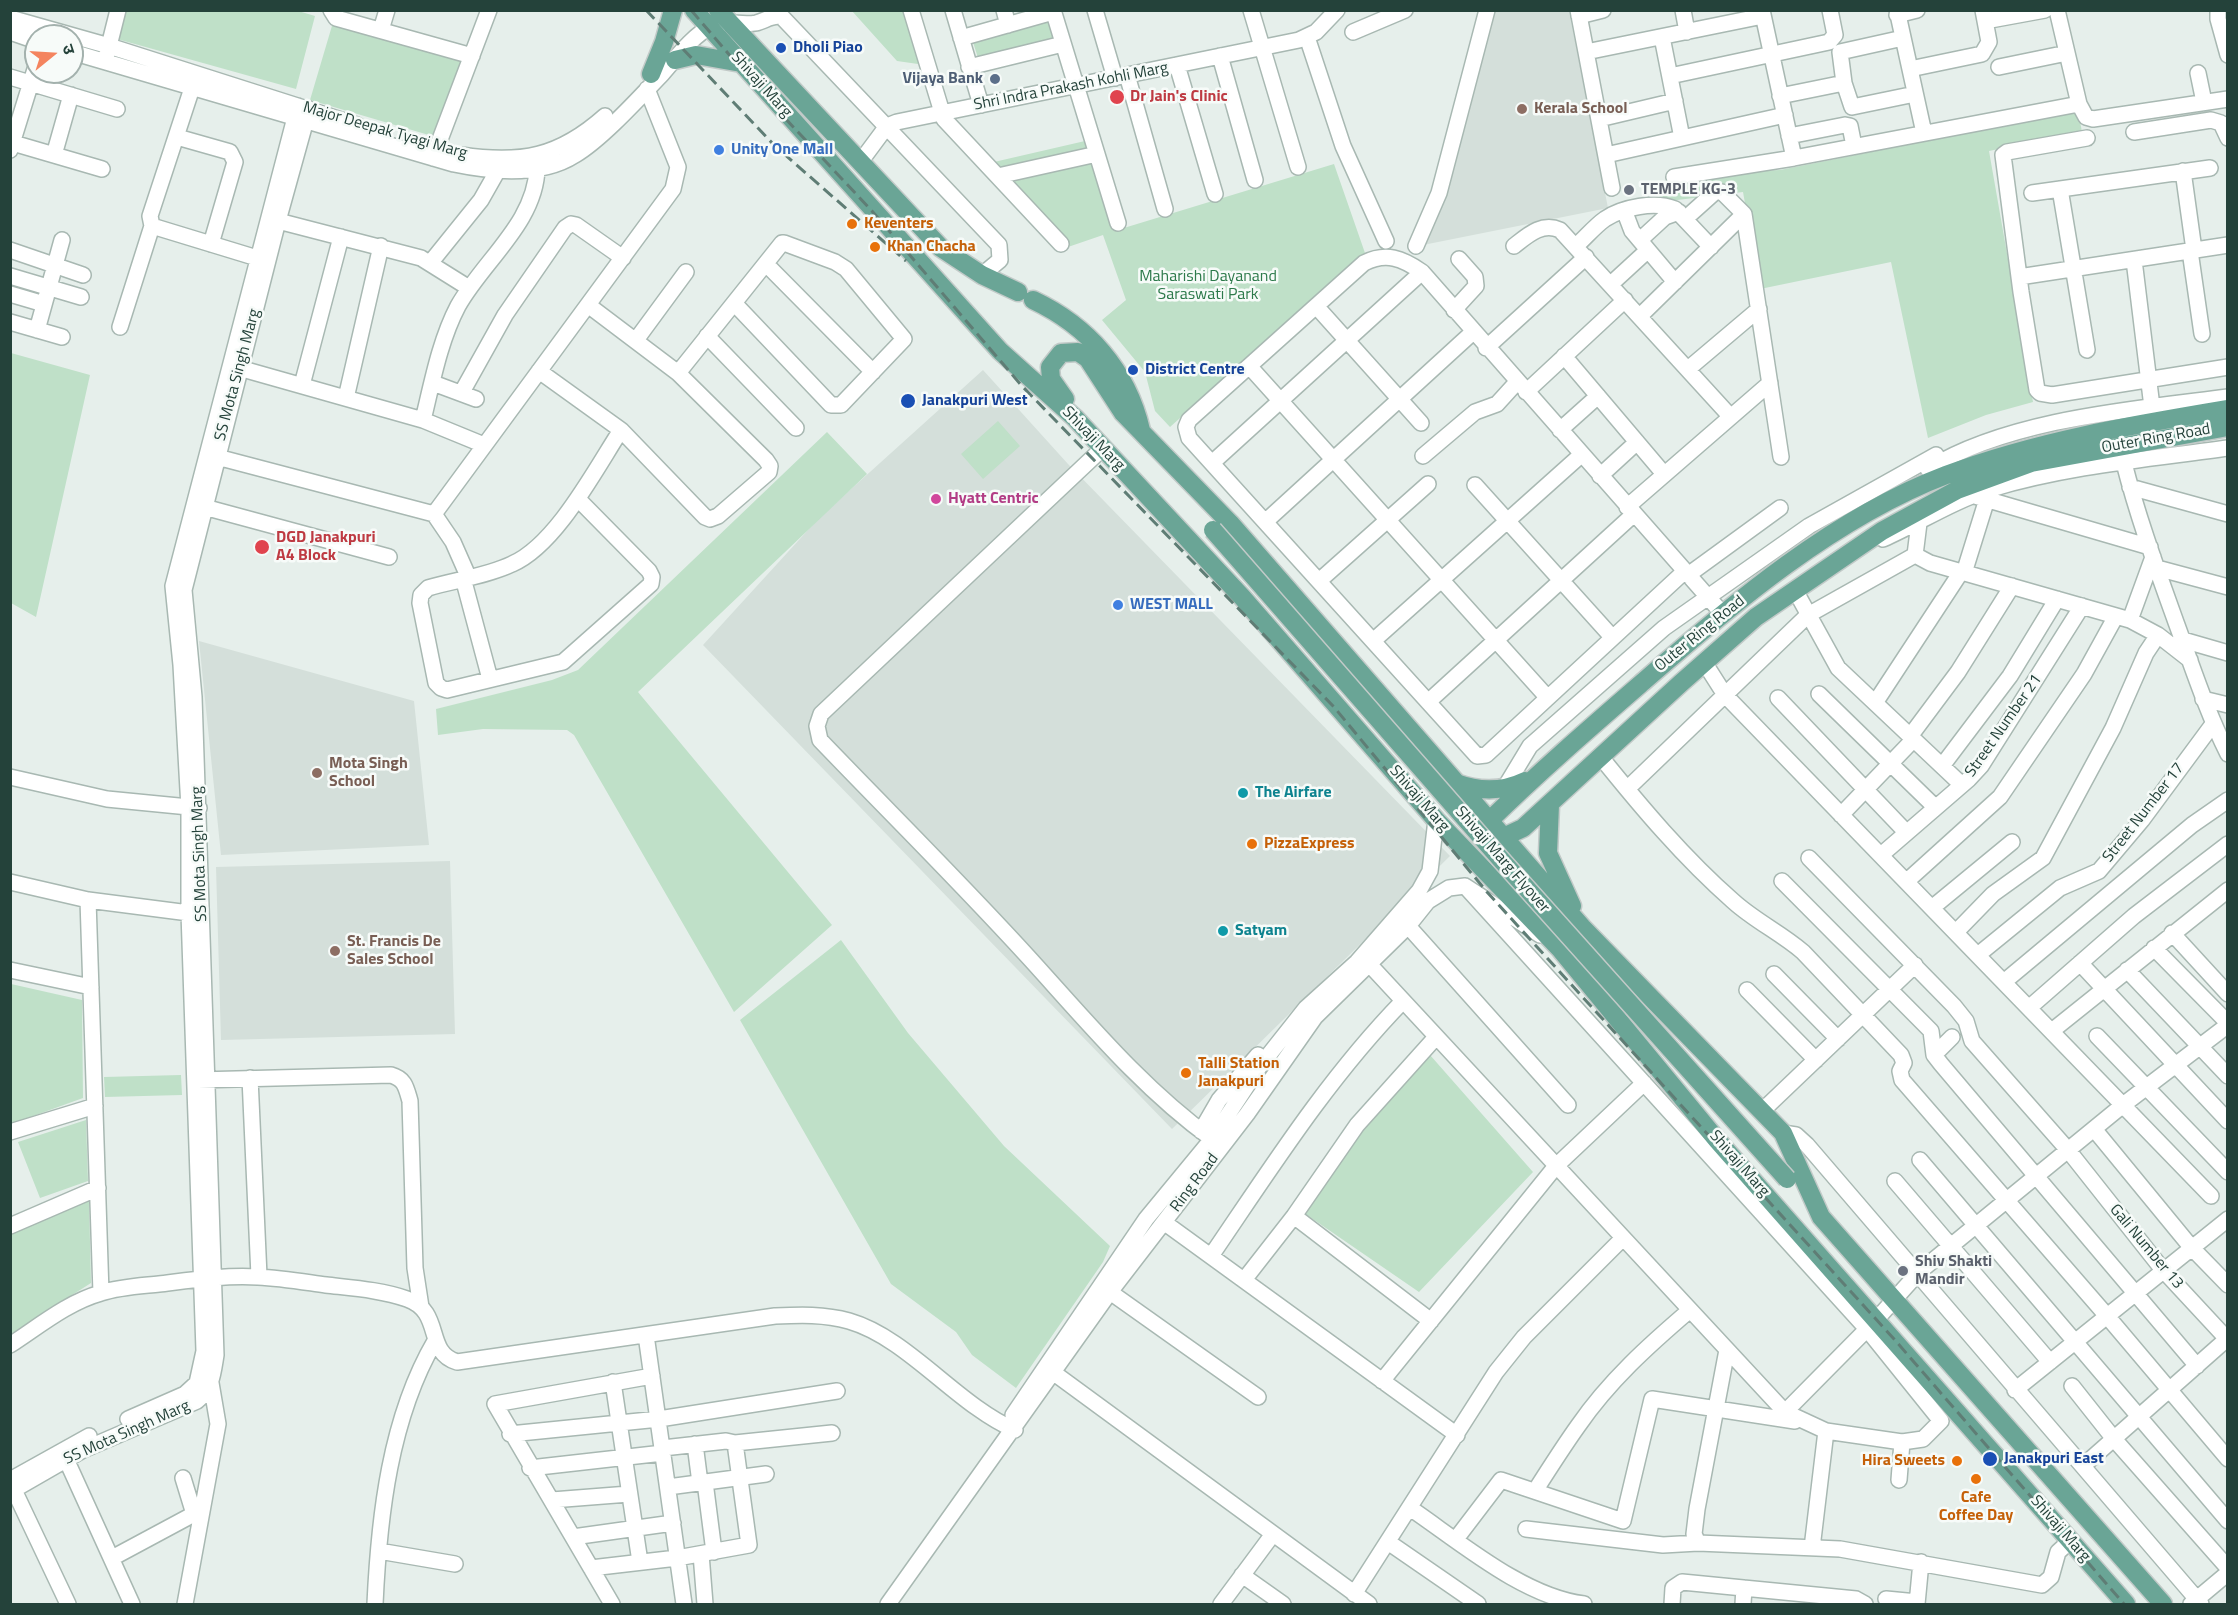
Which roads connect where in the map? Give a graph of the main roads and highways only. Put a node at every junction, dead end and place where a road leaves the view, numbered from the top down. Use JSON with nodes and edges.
{"nodes":[{"id":1,"x":673,"y":10,"type":"edge"},
{"id":2,"x":712,"y":17,"type":"edge"},
{"id":3,"x":675,"y":60,"type":"road end"},
{"id":4,"x":741,"y":63,"type":"junction"},
{"id":5,"x":649,"y":81,"type":"road end"},
{"id":6,"x":2228,"y":409,"type":"edge"},
{"id":7,"x":2228,"y":427,"type":"edge"},
{"id":8,"x":1142,"y":434,"type":"junction"},
{"id":9,"x":1102,"y":448,"type":"junction"},
{"id":10,"x":1198,"y":493,"type":"junction"},
{"id":11,"x":1428,"y":751,"type":"junction"},
{"id":12,"x":1536,"y":775,"type":"junction"},
{"id":13,"x":1400,"y":777,"type":"junction"},
{"id":14,"x":1455,"y":782,"type":"junction"},
{"id":15,"x":1550,"y":805,"type":"junction"},
{"id":16,"x":1436,"y":820,"type":"junction"},
{"id":17,"x":1489,"y":820,"type":"junction"},
{"id":18,"x":1504,"y":837,"type":"junction"},
{"id":19,"x":1582,"y":927,"type":"junction"},
{"id":20,"x":1560,"y":949,"type":"junction"},
{"id":21,"x":1821,"y":1217,"type":"junction"},
{"id":22,"x":2051,"y":1477,"type":"junction"},
{"id":23,"x":2031,"y":1496,"type":"junction"},
{"id":24,"x":2126,"y":1605,"type":"edge"},
{"id":25,"x":2163,"y":1605,"type":"edge"}],
"edges":[{"from":1,"to":5,"type":"main road"},
{"from":2,"to":4,"type":"main road","name":"Shivaji Marg"},
{"from":2,"to":8,"type":"main road","name":"Shivaji Marg"},
{"from":3,"to":4,"type":"main road"},
{"from":4,"to":9,"type":"main road","name":"Shivaji Marg"},
{"from":6,"to":12,"type":"main road","name":"Outer Ring Road"},
{"from":7,"to":15,"type":"main road","name":"Outer Ring Road"},
{"from":8,"to":9,"type":"main road"},
{"from":8,"to":10,"type":"main road","name":"Shivaji Marg"},
{"from":9,"to":13,"type":"main road","name":"Shivaji Marg"},
{"from":10,"to":11,"type":"main road","name":"Shivaji Marg"},
{"from":10,"to":21,"type":"main road","name":"Shivaji Marg Flyover","bridge":true},
{"from":11,"to":13,"type":"main road"},
{"from":11,"to":14,"type":"main road","name":"Shivaji Marg"},
{"from":12,"to":14,"type":"main road"},
{"from":12,"to":17,"type":"main road"},
{"from":13,"to":16,"type":"main road","name":"Shivaji Marg"},
{"from":14,"to":17,"type":"main road","name":"Shivaji Marg"},
{"from":15,"to":18,"type":"main road","name":"Outer Ring Road"},
{"from":15,"to":19,"type":"main road"},
{"from":16,"to":18,"type":"main road"},
{"from":16,"to":20,"type":"main road","name":"Shivaji Marg"},
{"from":17,"to":18,"type":"main road","name":"Shivaji Marg"},
{"from":18,"to":19,"type":"main road","name":"Shivaji Marg"},
{"from":19,"to":20,"type":"main road"},
{"from":19,"to":21,"type":"main road","name":"Shivaji Marg"},
{"from":20,"to":23,"type":"main road","name":"Shivaji Marg"},
{"from":21,"to":22,"type":"main road","name":"Shivaji Marg"},
{"from":22,"to":23,"type":"main road"},
{"from":22,"to":25,"type":"main road","name":"Shivaji Marg"},
{"from":23,"to":24,"type":"main road","name":"Shivaji Marg"}]}
